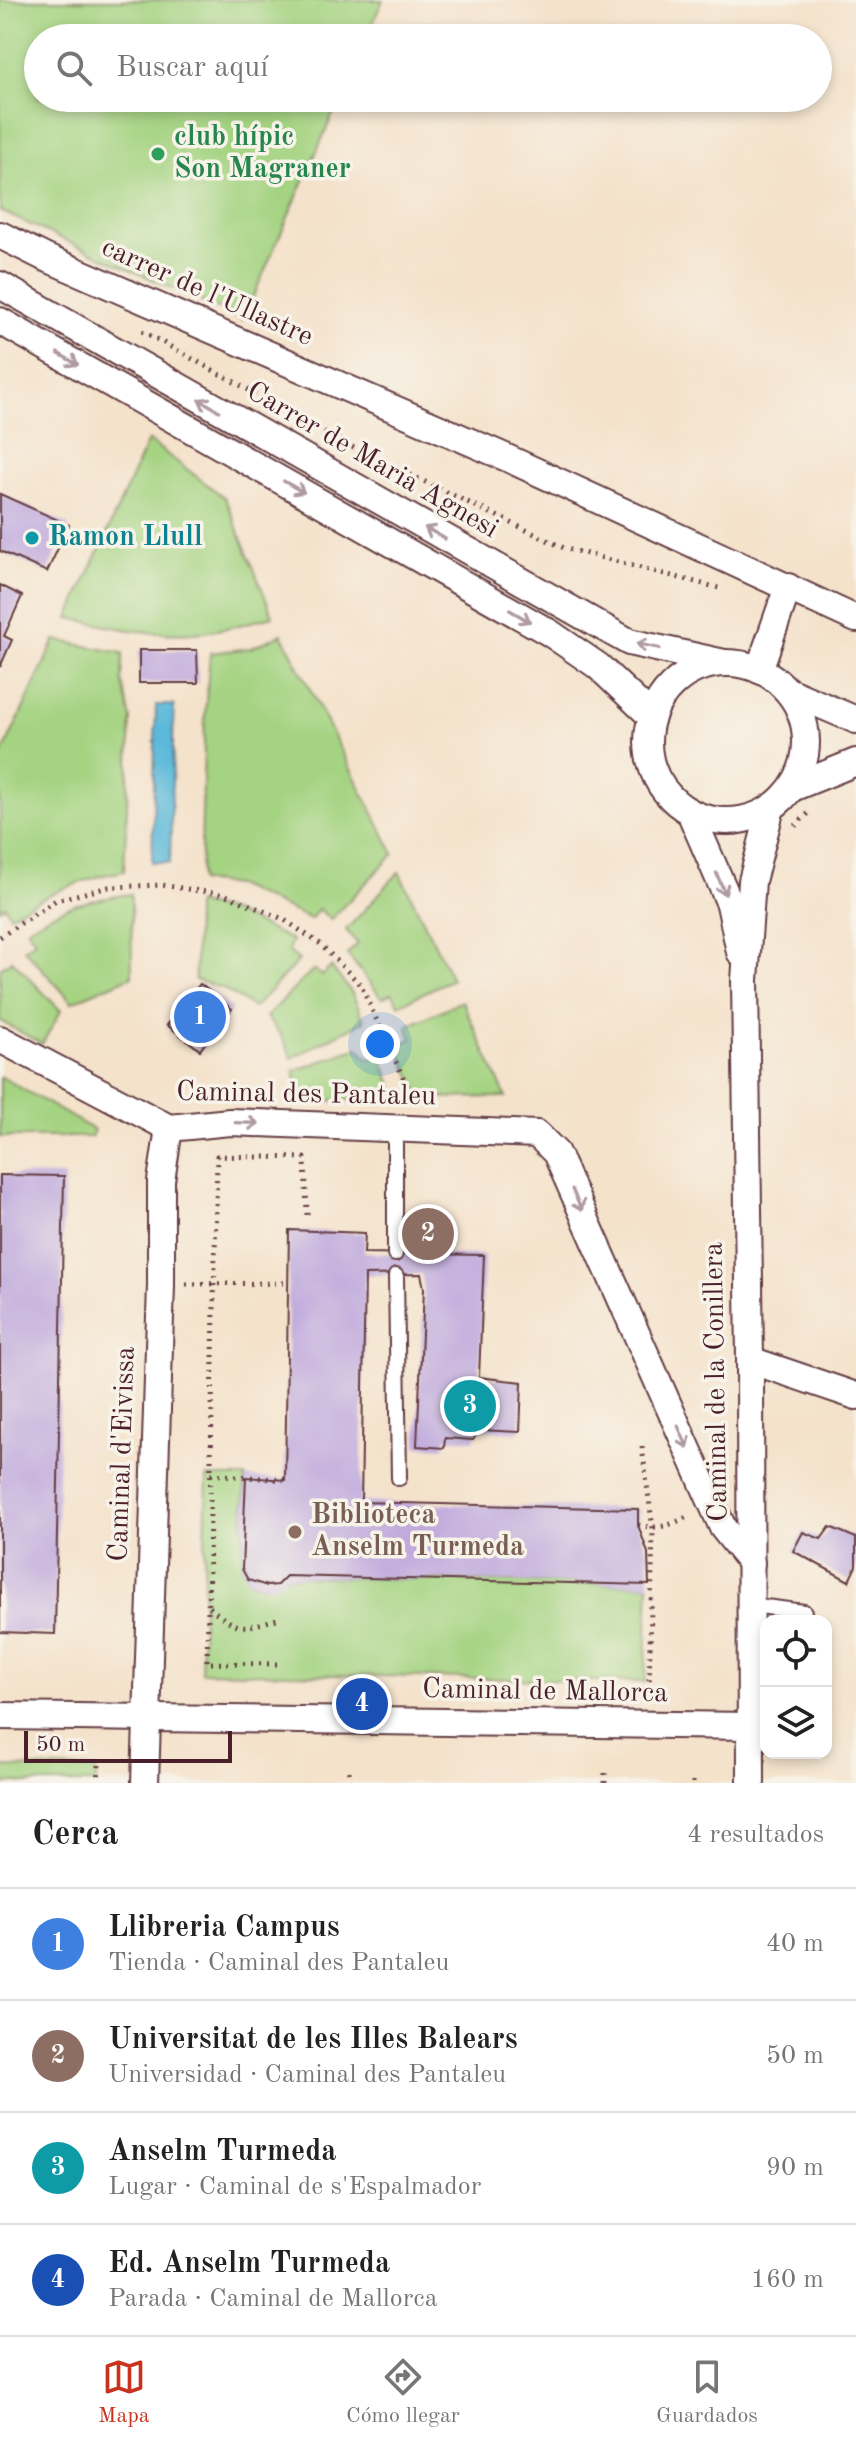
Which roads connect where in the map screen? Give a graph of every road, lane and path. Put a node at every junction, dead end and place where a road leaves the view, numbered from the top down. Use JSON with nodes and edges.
{"nodes":[{"id":1,"x":0,"y":235,"type":"edge"},
{"id":2,"x":0,"y":285,"type":"edge"},
{"id":3,"x":0,"y":321,"type":"edge"},
{"id":4,"x":135,"y":328,"type":"dead end"},
{"id":5,"x":788,"y":587,"type":"junction"},
{"id":6,"x":722,"y":588,"type":"dead end"},
{"id":7,"x":856,"y":619,"type":"edge"},
{"id":8,"x":724,"y":663,"type":"junction"},
{"id":9,"x":759,"y":670,"type":"junction"},
{"id":10,"x":788,"y":691,"type":"junction"},
{"id":11,"x":652,"y":717,"type":"junction"},
{"id":12,"x":856,"y":720,"type":"edge"},
{"id":13,"x":856,"y":762,"type":"edge"},
{"id":14,"x":792,"y":788,"type":"junction"},
{"id":15,"x":771,"y":808,"type":"junction"},
{"id":16,"x":690,"y":812,"type":"junction"},
{"id":17,"x":0,"y":937,"type":"edge"},
{"id":18,"x":745,"y":980,"type":"junction"},
{"id":19,"x":0,"y":1039,"type":"edge"},
{"id":20,"x":169,"y":1128,"type":"junction"},
{"id":21,"x":395,"y":1128,"type":"junction"},
{"id":22,"x":424,"y":1128,"type":"junction"},
{"id":23,"x":307,"y":1215,"type":"dead end"},
{"id":24,"x":395,"y":1254,"type":"dead end"},
{"id":25,"x":396,"y":1276,"type":"dead end"},
{"id":26,"x":215,"y":1283,"type":"junction"},
{"id":27,"x":290,"y":1283,"type":"dead end"},
{"id":28,"x":161,"y":1285,"type":"junction"},
{"id":29,"x":750,"y":1360,"type":"junction"},
{"id":30,"x":856,"y":1396,"type":"edge"},
{"id":31,"x":642,"y":1447,"type":"dead end"},
{"id":32,"x":211,"y":1474,"type":"junction"},
{"id":33,"x":399,"y":1478,"type":"dead end"},
{"id":34,"x":285,"y":1480,"type":"dead end"},
{"id":35,"x":713,"y":1503,"type":"junction"},
{"id":36,"x":638,"y":1525,"type":"dead end"},
{"id":37,"x":653,"y":1527,"type":"junction"},
{"id":38,"x":751,"y":1563,"type":"junction"},
{"id":39,"x":751,"y":1605,"type":"junction"},
{"id":40,"x":209,"y":1607,"type":"junction"},
{"id":41,"x":804,"y":1612,"type":"dead end"},
{"id":42,"x":277,"y":1619,"type":"dead end"},
{"id":43,"x":277,"y":1664,"type":"dead end"},
{"id":44,"x":649,"y":1687,"type":"dead end"},
{"id":45,"x":0,"y":1716,"type":"edge"},
{"id":46,"x":145,"y":1718,"type":"junction"},
{"id":47,"x":752,"y":1726,"type":"junction"},
{"id":48,"x":99,"y":1764,"type":"dead end"},
{"id":49,"x":349,"y":1771,"type":"dead end"},
{"id":50,"x":605,"y":1773,"type":"dead end"},
{"id":51,"x":98,"y":1783,"type":"edge"},
{"id":52,"x":145,"y":1783,"type":"edge"},
{"id":53,"x":349,"y":1783,"type":"edge"},
{"id":54,"x":605,"y":1783,"type":"edge"},
{"id":55,"x":751,"y":1783,"type":"edge"}],
"edges":[{"from":1,"to":5,"type":"street","name":"carrer de l'Ullastre"},
{"from":8,"to":2,"type":"street","name":"Carrer de Maria Agnesi","one_way":true},
{"from":3,"to":11,"type":"street","one_way":true},
{"from":4,"to":6,"type":"path"},
{"from":5,"to":7,"type":"street","name":"carrer de l'Ullastre"},
{"from":5,"to":9,"type":"street"},
{"from":8,"to":9,"type":"street"},
{"from":8,"to":11,"type":"street"},
{"from":9,"to":10,"type":"street"},
{"from":10,"to":12,"type":"street"},
{"from":10,"to":14,"type":"street"},
{"from":11,"to":16,"type":"street"},
{"from":13,"to":14,"type":"street"},
{"from":14,"to":15,"type":"street"},
{"from":15,"to":16,"type":"street"},
{"from":15,"to":18,"type":"street"},
{"from":16,"to":18,"type":"street","one_way":true},
{"from":17,"to":22,"type":"path"},
{"from":18,"to":29,"type":"street","name":"Caminal de la Conillera"},
{"from":19,"to":20,"type":"street","name":"Caminal des Pantaleu"},
{"from":20,"to":21,"type":"street","name":"Caminal des Pantaleu","one_way":true},
{"from":20,"to":28,"type":"street","name":"Caminal d'Eivissa"},
{"from":21,"to":22,"type":"street","name":"Caminal des Pantaleu"},
{"from":21,"to":24,"type":"lane"},
{"from":22,"to":35,"type":"street","name":"Caminal des Pantaleu","one_way":true},
{"from":23,"to":26,"type":"path"},
{"from":25,"to":33,"type":"lane"},
{"from":26,"to":27,"type":"path"},
{"from":26,"to":28,"type":"path"},
{"from":26,"to":32,"type":"path"},
{"from":28,"to":46,"type":"street","name":"Caminal d'Eivissa"},
{"from":29,"to":30,"type":"street"},
{"from":29,"to":38,"type":"street","name":"Caminal de la Conillera"},
{"from":31,"to":37,"type":"path"},
{"from":32,"to":34,"type":"path"},
{"from":32,"to":40,"type":"path"},
{"from":35,"to":37,"type":"path"},
{"from":35,"to":38,"type":"street"},
{"from":36,"to":37,"type":"path"},
{"from":37,"to":44,"type":"path"},
{"from":38,"to":39,"type":"street","name":"Caminal de la Conillera"},
{"from":39,"to":41,"type":"lane"},
{"from":39,"to":47,"type":"street","name":"Caminal de la Conillera"},
{"from":40,"to":42,"type":"path"},
{"from":40,"to":43,"type":"path"},
{"from":45,"to":46,"type":"street","name":"Caminal de Mallorca"},
{"from":46,"to":47,"type":"street","name":"Caminal de Mallorca"},
{"from":46,"to":52,"type":"street","name":"Caminal d'Eivissa"},
{"from":47,"to":55,"type":"street","name":"Caminal de la Conillera"},
{"from":48,"to":51,"type":"path"},
{"from":49,"to":53,"type":"path"},
{"from":50,"to":54,"type":"path"}]}
